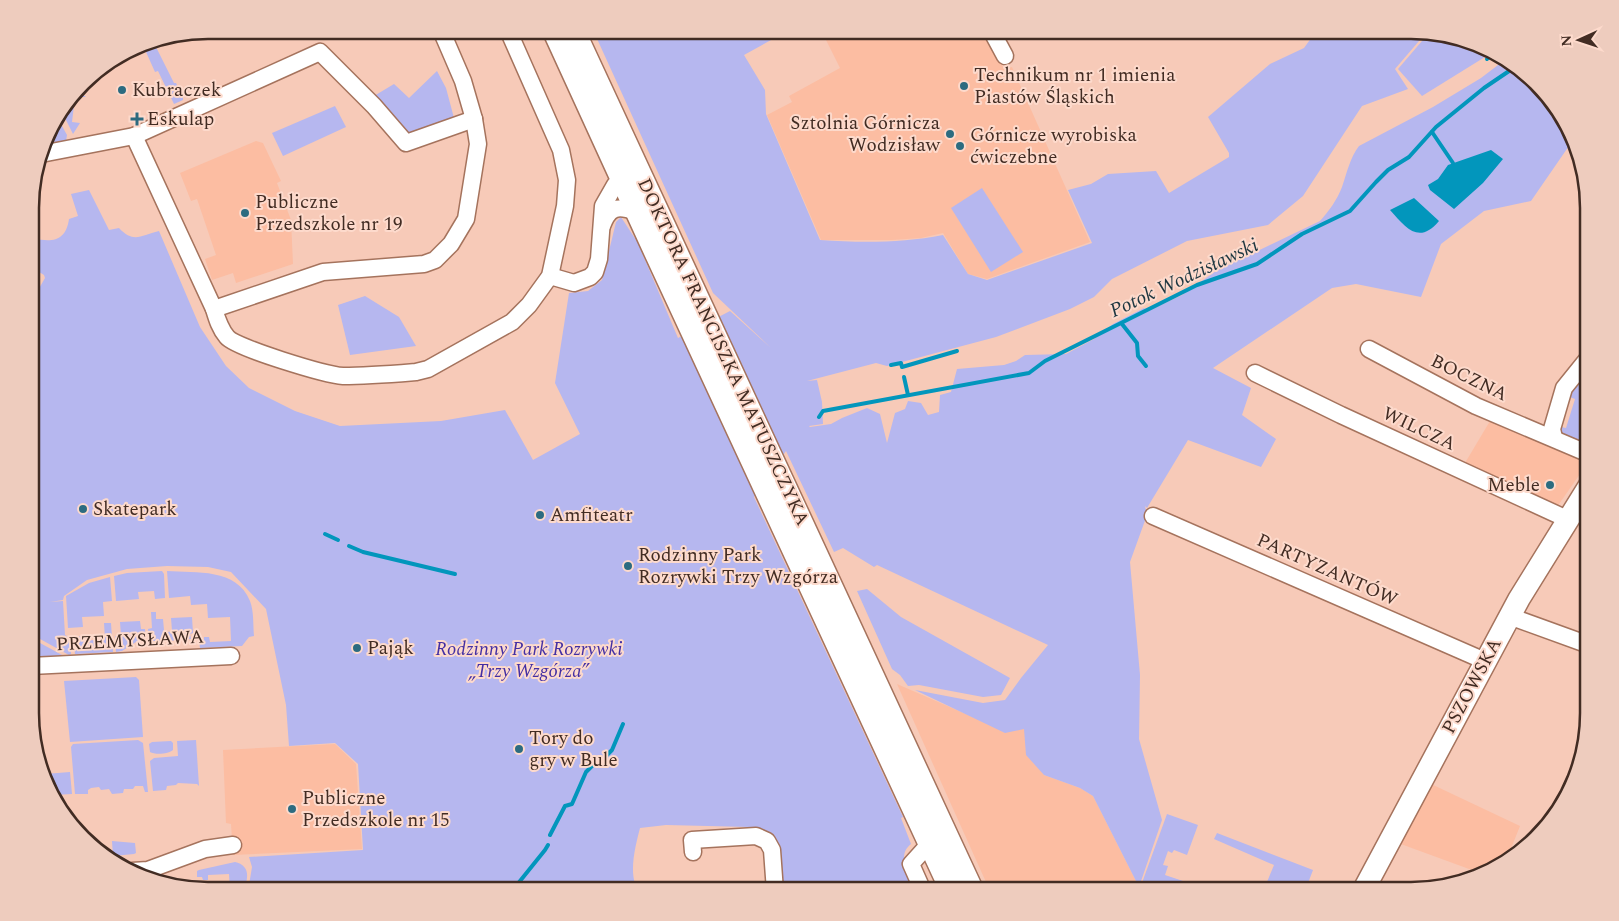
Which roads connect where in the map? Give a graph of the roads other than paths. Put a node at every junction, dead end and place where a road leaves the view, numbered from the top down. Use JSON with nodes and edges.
{"nodes":[{"id":1,"x":445,"y":39,"type":"edge"},
{"id":2,"x":512,"y":39,"type":"edge"},
{"id":3,"x":558,"y":39,"type":"edge"},
{"id":4,"x":577,"y":39,"type":"edge"},
{"id":5,"x":996,"y":39,"type":"edge"},
{"id":6,"x":1005,"y":56,"type":"dead end"},
{"id":7,"x":474,"y":119,"type":"junction"},
{"id":8,"x":134,"y":136,"type":"junction"},
{"id":9,"x":48,"y":153,"type":"edge"},
{"id":10,"x":630,"y":175,"type":"junction"},
{"id":11,"x":636,"y":212,"type":"junction"},
{"id":12,"x":602,"y":226,"type":"junction"},
{"id":13,"x":550,"y":276,"type":"junction"},
{"id":14,"x":214,"y":309,"type":"junction"},
{"id":15,"x":701,"y":327,"type":"junction"},
{"id":16,"x":1369,"y":349,"type":"dead end"},
{"id":17,"x":1580,"y":368,"type":"edge"},
{"id":18,"x":1256,"y":373,"type":"dead end"},
{"id":19,"x":1554,"y":438,"type":"junction"},
{"id":20,"x":1580,"y":450,"type":"edge"},
{"id":21,"x":1580,"y":500,"type":"edge"},
{"id":22,"x":1153,"y":516,"type":"dead end"},
{"id":23,"x":1567,"y":519,"type":"junction"},
{"id":24,"x":1510,"y":616,"type":"junction"},
{"id":25,"x":1580,"y":642,"type":"edge"},
{"id":26,"x":231,"y":656,"type":"dead end"},
{"id":27,"x":1485,"y":661,"type":"junction"},
{"id":28,"x":39,"y":666,"type":"edge"},
{"id":29,"x":938,"y":840,"type":"junction"},
{"id":30,"x":233,"y":844,"type":"dead end"},
{"id":31,"x":693,"y":852,"type":"dead end"},
{"id":32,"x":146,"y":870,"type":"edge"},
{"id":33,"x":774,"y":882,"type":"edge"},
{"id":34,"x":919,"y":882,"type":"edge"},
{"id":35,"x":949,"y":882,"type":"edge"},
{"id":36,"x":967,"y":882,"type":"edge"},
{"id":37,"x":1368,"y":882,"type":"edge"}],
"edges":[{"from":1,"to":7,"type":"street"},
{"from":2,"to":13,"type":"street"},
{"from":3,"to":10,"type":"main road","name":"DOKTORA FRANCISZKA MATUSZCZYKA"},
{"from":4,"to":10,"type":"main road","name":"DOKTORA FRANCISZKA MATUSZCZYKA"},
{"from":5,"to":6,"type":"street"},
{"from":7,"to":8,"type":"street"},
{"from":7,"to":14,"type":"street"},
{"from":8,"to":9,"type":"street"},
{"from":8,"to":14,"type":"street"},
{"from":10,"to":11,"type":"main road","name":"DOKTORA FRANCISZKA MATUSZCZYKA"},
{"from":10,"to":12,"type":"street"},
{"from":10,"to":15,"type":"main road","name":"DOKTORA FRANCISZKA MATUSZCZYKA"},
{"from":11,"to":12,"type":"street"},
{"from":11,"to":15,"type":"main road","name":"DOKTORA FRANCISZKA MATUSZCZYKA"},
{"from":12,"to":13,"type":"street"},
{"from":13,"to":14,"type":"street"},
{"from":15,"to":29,"type":"main road","name":"DOKTORA FRANCISZKA MATUSZCZYKA"},
{"from":15,"to":29,"type":"main road","name":"DOKTORA FRANCISZKA MATUSZCZYKA"},
{"from":16,"to":19,"type":"street","name":"BOCZNA"},
{"from":17,"to":19,"type":"street"},
{"from":18,"to":23,"type":"street","name":"WILCZA"},
{"from":19,"to":20,"type":"street","name":"BOCZNA"},
{"from":21,"to":23,"type":"main road","name":"PSZOWSKA"},
{"from":22,"to":27,"type":"street","name":"PARTYZANTÓW"},
{"from":23,"to":24,"type":"main road","name":"PSZOWSKA"},
{"from":24,"to":25,"type":"street"},
{"from":24,"to":27,"type":"main road","name":"PSZOWSKA"},
{"from":26,"to":28,"type":"street","name":"PRZEMYSŁAWA"},
{"from":27,"to":37,"type":"main road","name":"PSZOWSKA"},
{"from":29,"to":34,"type":"street"},
{"from":29,"to":35,"type":"main road","name":"DOKTORA FRANCISZKA MATUSZCZYKA"},
{"from":29,"to":36,"type":"main road","name":"DOKTORA FRANCISZKA MATUSZCZYKA"},
{"from":30,"to":32,"type":"street"},
{"from":31,"to":33,"type":"street"}]}
